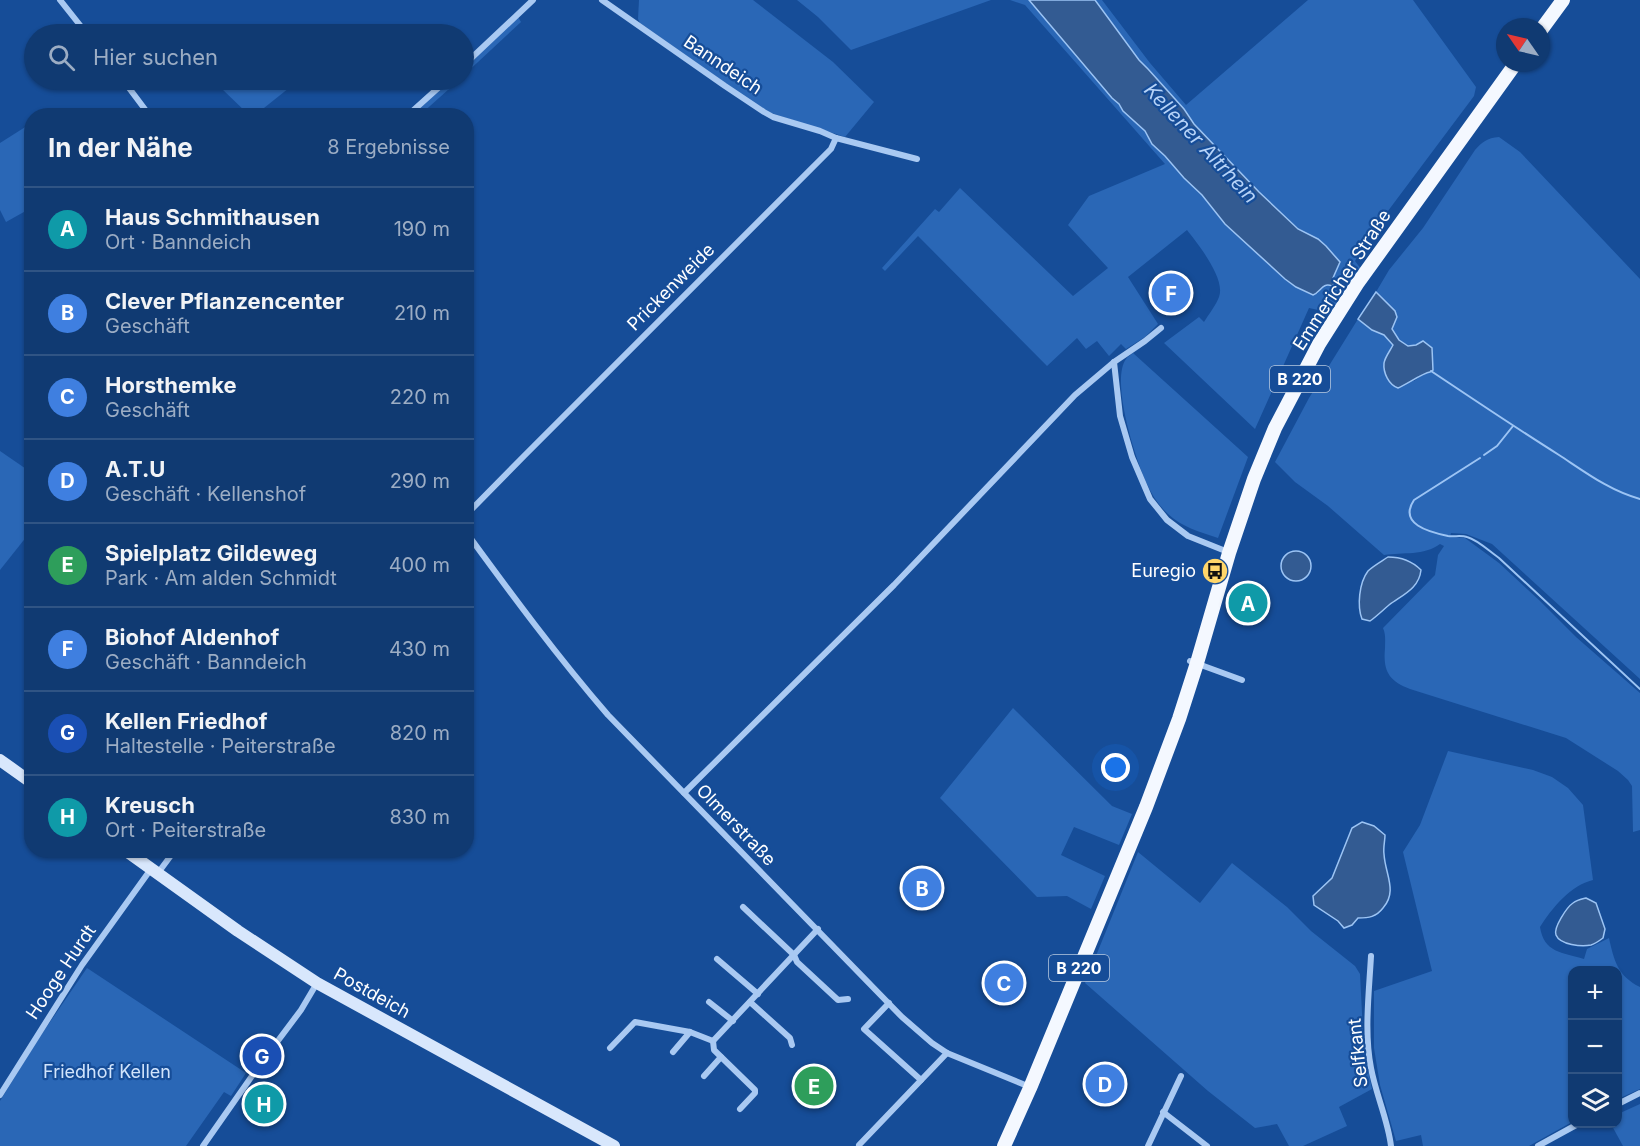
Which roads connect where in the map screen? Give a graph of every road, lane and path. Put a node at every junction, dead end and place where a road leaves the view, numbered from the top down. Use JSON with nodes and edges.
{"nodes":[{"id":1,"x":60,"y":0,"type":"edge"},
{"id":2,"x":533,"y":0,"type":"edge"},
{"id":3,"x":602,"y":0,"type":"edge"},
{"id":4,"x":1563,"y":0,"type":"edge"},
{"id":5,"x":1550,"y":18,"type":"edge"},
{"id":6,"x":79,"y":24,"type":"edge"},
{"id":7,"x":474,"y":56,"type":"edge"},
{"id":8,"x":1510,"y":72,"type":"edge"},
{"id":9,"x":130,"y":90,"type":"edge"},
{"id":10,"x":436,"y":90,"type":"edge"},
{"id":11,"x":144,"y":108,"type":"edge"},
{"id":12,"x":416,"y":108,"type":"edge"},
{"id":13,"x":836,"y":138,"type":"junction"},
{"id":14,"x":917,"y":159,"type":"dead end"},
{"id":15,"x":1161,"y":328,"type":"dead end"},
{"id":16,"x":1114,"y":362,"type":"junction"},
{"id":17,"x":474,"y":507,"type":"edge"},
{"id":18,"x":474,"y":543,"type":"edge"},
{"id":19,"x":1229,"y":553,"type":"junction"},
{"id":20,"x":1194,"y":662,"type":"junction"},
{"id":21,"x":1242,"y":680,"type":"dead end"},
{"id":22,"x":0,"y":760,"type":"edge"},
{"id":23,"x":24,"y":777,"type":"edge"},
{"id":24,"x":684,"y":793,"type":"junction"},
{"id":25,"x":136,"y":858,"type":"edge"},
{"id":26,"x":167,"y":858,"type":"edge"},
{"id":27,"x":154,"y":871,"type":"junction"},
{"id":28,"x":742,"y":907,"type":"dead end"},
{"id":29,"x":818,"y":929,"type":"junction"},
{"id":30,"x":794,"y":955,"type":"junction"},
{"id":31,"x":1371,"y":956,"type":"dead end"},
{"id":32,"x":717,"y":959,"type":"dead end"},
{"id":33,"x":317,"y":983,"type":"junction"},
{"id":34,"x":758,"y":994,"type":"junction"},
{"id":35,"x":848,"y":999,"type":"dead end"},
{"id":36,"x":709,"y":1002,"type":"dead end"},
{"id":37,"x":750,"y":1002,"type":"junction"},
{"id":38,"x":889,"y":1004,"type":"junction"},
{"id":39,"x":733,"y":1021,"type":"junction"},
{"id":40,"x":690,"y":1032,"type":"junction"},
{"id":41,"x":713,"y":1041,"type":"junction"},
{"id":42,"x":792,"y":1045,"type":"dead end"},
{"id":43,"x":610,"y":1048,"type":"dead end"},
{"id":44,"x":672,"y":1052,"type":"dead end"},
{"id":45,"x":947,"y":1053,"type":"junction"},
{"id":46,"x":721,"y":1057,"type":"junction"},
{"id":47,"x":704,"y":1076,"type":"dead end"},
{"id":48,"x":1181,"y":1076,"type":"dead end"},
{"id":49,"x":921,"y":1080,"type":"junction"},
{"id":50,"x":1030,"y":1088,"type":"junction"},
{"id":51,"x":1640,"y":1093,"type":"edge"},
{"id":52,"x":0,"y":1095,"type":"edge"},
{"id":53,"x":1622,"y":1102,"type":"edge"},
{"id":54,"x":740,"y":1109,"type":"dead end"},
{"id":55,"x":1163,"y":1112,"type":"junction"},
{"id":56,"x":1571,"y":1128,"type":"edge"},
{"id":57,"x":859,"y":1145,"type":"edge"},
{"id":58,"x":203,"y":1146,"type":"edge"},
{"id":59,"x":614,"y":1146,"type":"edge"},
{"id":60,"x":1004,"y":1146,"type":"edge"},
{"id":61,"x":1148,"y":1146,"type":"edge"},
{"id":62,"x":1207,"y":1146,"type":"edge"},
{"id":63,"x":1391,"y":1146,"type":"edge"},
{"id":64,"x":1538,"y":1146,"type":"edge"}],
"edges":[{"from":1,"to":6,"type":"street"},
{"from":2,"to":7,"type":"street"},
{"from":3,"to":13,"type":"street","name":"Banndeich"},
{"from":4,"to":5,"type":"main road"},
{"from":8,"to":19,"type":"main road","name":"Emmericher Straße","number":"B 220"},
{"from":9,"to":11,"type":"street"},
{"from":10,"to":12,"type":"street"},
{"from":13,"to":14,"type":"street"},
{"from":13,"to":17,"type":"street","name":"Prickenweide"},
{"from":15,"to":16,"type":"street"},
{"from":16,"to":19,"type":"street"},
{"from":16,"to":24,"type":"street"},
{"from":18,"to":24,"type":"street","name":"Olmerstraße"},
{"from":19,"to":20,"type":"main road","number":"B 220"},
{"from":20,"to":21,"type":"street"},
{"from":20,"to":50,"type":"main road","number":"B 220"},
{"from":22,"to":23,"type":"main road"},
{"from":24,"to":29,"type":"street","name":"Olmerstraße"},
{"from":25,"to":27,"type":"main road","name":"Postdeich"},
{"from":26,"to":27,"type":"street"},
{"from":27,"to":33,"type":"main road","name":"Postdeich"},
{"from":27,"to":52,"type":"street","name":"Hooge Hurdt"},
{"from":28,"to":30,"type":"street"},
{"from":29,"to":30,"type":"street"},
{"from":29,"to":38,"type":"street","name":"Olmerstraße"},
{"from":30,"to":34,"type":"street"},
{"from":30,"to":35,"type":"street"},
{"from":31,"to":63,"type":"street","name":"Selfkant"},
{"from":32,"to":34,"type":"street"},
{"from":33,"to":58,"type":"street"},
{"from":33,"to":59,"type":"main road","name":"Postdeich"},
{"from":34,"to":37,"type":"street"},
{"from":36,"to":39,"type":"street"},
{"from":37,"to":39,"type":"street"},
{"from":37,"to":42,"type":"street"},
{"from":38,"to":45,"type":"street","name":"Olmerstraße"},
{"from":38,"to":49,"type":"street"},
{"from":39,"to":41,"type":"street"},
{"from":40,"to":41,"type":"street"},
{"from":40,"to":43,"type":"street"},
{"from":40,"to":44,"type":"street"},
{"from":41,"to":46,"type":"street"},
{"from":45,"to":49,"type":"street"},
{"from":45,"to":50,"type":"street","name":"Olmerstraße"},
{"from":46,"to":47,"type":"street"},
{"from":46,"to":54,"type":"street"},
{"from":48,"to":55,"type":"street"},
{"from":49,"to":57,"type":"street"},
{"from":50,"to":60,"type":"main road","number":"B 220"},
{"from":51,"to":53,"type":"street"},
{"from":55,"to":61,"type":"street"},
{"from":55,"to":62,"type":"street"},
{"from":56,"to":64,"type":"street"}]}
